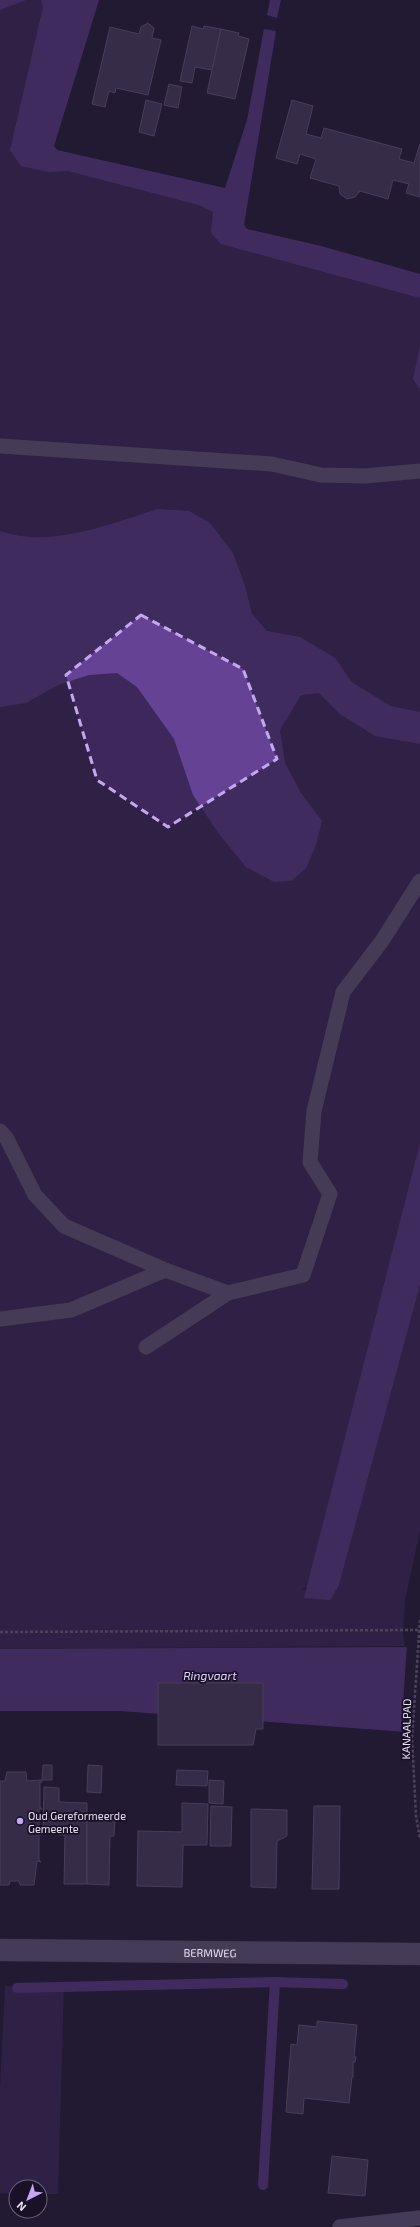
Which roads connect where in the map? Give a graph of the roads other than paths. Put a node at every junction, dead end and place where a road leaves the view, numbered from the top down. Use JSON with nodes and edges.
{"nodes":[{"id":1,"x":0,"y":446,"type":"edge"},
{"id":2,"x":420,"y":471,"type":"edge"},
{"id":3,"x":420,"y":881,"type":"edge"},
{"id":4,"x":0,"y":1131,"type":"edge"},
{"id":5,"x":165,"y":1270,"type":"junction"},
{"id":6,"x":228,"y":1293,"type":"junction"},
{"id":7,"x":0,"y":1319,"type":"edge"},
{"id":8,"x":146,"y":1347,"type":"dead end"},
{"id":9,"x":0,"y":1950,"type":"edge"},
{"id":10,"x":420,"y":1954,"type":"edge"},
{"id":11,"x":420,"y":2218,"type":"edge"},
{"id":12,"x":340,"y":2227,"type":"edge"}],
"edges":[{"from":1,"to":2,"type":"lane"},
{"from":3,"to":6,"type":"lane"},
{"from":4,"to":5,"type":"lane"},
{"from":5,"to":6,"type":"lane"},
{"from":5,"to":7,"type":"lane"},
{"from":6,"to":8,"type":"lane"},
{"from":9,"to":10,"type":"street","name":"BERMWEG"},
{"from":11,"to":12,"type":"lane"}]}
